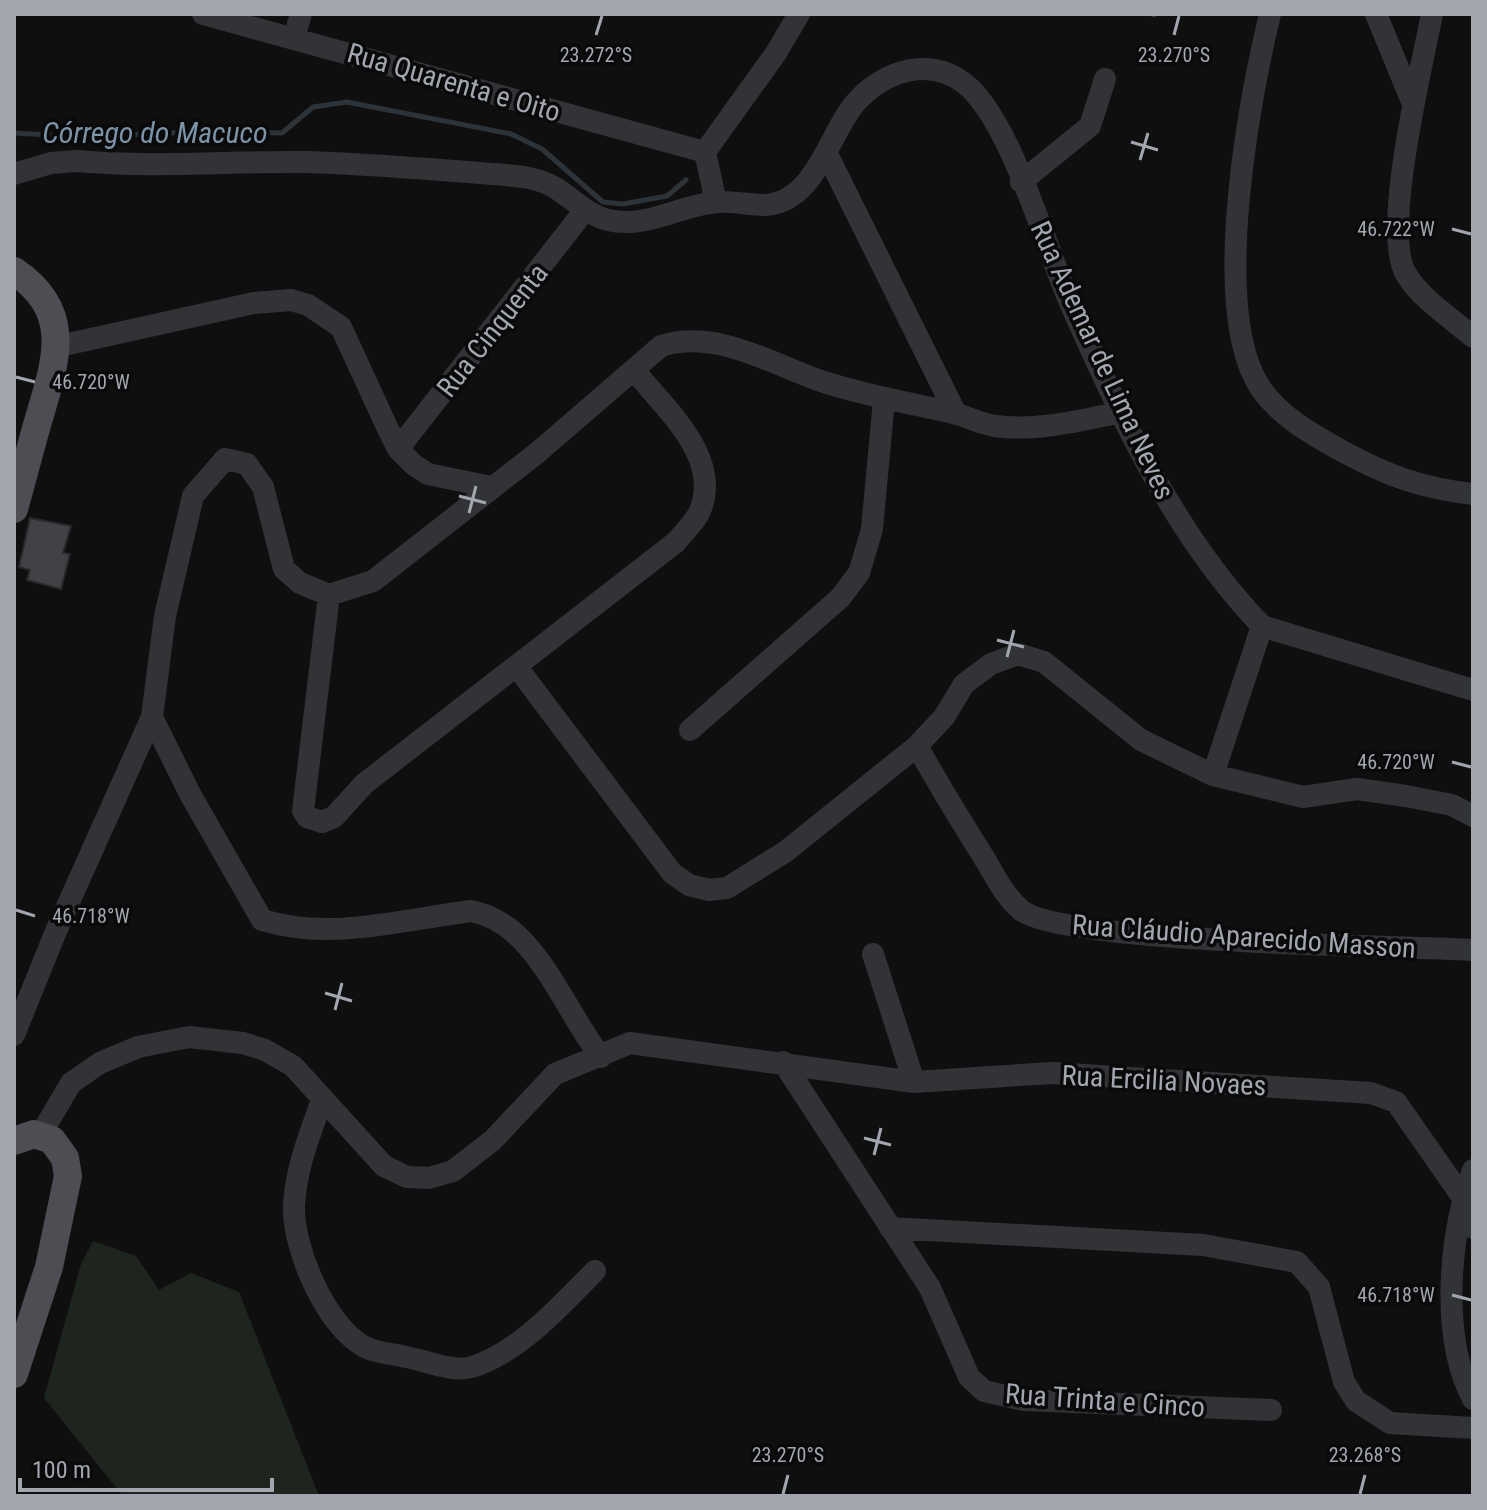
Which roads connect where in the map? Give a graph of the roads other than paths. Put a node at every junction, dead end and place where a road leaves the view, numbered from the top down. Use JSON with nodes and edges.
{"nodes":[{"id":1,"x":203,"y":14,"type":"edge"},
{"id":2,"x":301,"y":14,"type":"edge"},
{"id":3,"x":799,"y":14,"type":"edge"},
{"id":4,"x":1270,"y":14,"type":"edge"},
{"id":5,"x":1376,"y":14,"type":"edge"},
{"id":6,"x":1432,"y":14,"type":"edge"},
{"id":7,"x":294,"y":38,"type":"junction"},
{"id":8,"x":1105,"y":79,"type":"dead end"},
{"id":9,"x":1414,"y":106,"type":"junction"},
{"id":10,"x":705,"y":152,"type":"junction"},
{"id":11,"x":827,"y":154,"type":"junction"},
{"id":12,"x":14,"y":174,"type":"edge"},
{"id":13,"x":1021,"y":182,"type":"junction"},
{"id":14,"x":716,"y":202,"type":"junction"},
{"id":15,"x":585,"y":210,"type":"junction"},
{"id":16,"x":14,"y":271,"type":"edge"},
{"id":17,"x":1473,"y":337,"type":"edge"},
{"id":18,"x":55,"y":347,"type":"junction"},
{"id":19,"x":634,"y":370,"type":"junction"},
{"id":20,"x":884,"y":400,"type":"junction"},
{"id":21,"x":1122,"y":412,"type":"junction"},
{"id":22,"x":956,"y":414,"type":"junction"},
{"id":23,"x":398,"y":449,"type":"junction"},
{"id":24,"x":491,"y":487,"type":"junction"},
{"id":25,"x":1473,"y":494,"type":"edge"},
{"id":26,"x":14,"y":509,"type":"edge"},
{"id":27,"x":329,"y":595,"type":"junction"},
{"id":28,"x":1262,"y":626,"type":"junction"},
{"id":29,"x":517,"y":667,"type":"junction"},
{"id":30,"x":1473,"y":690,"type":"edge"},
{"id":31,"x":152,"y":717,"type":"junction"},
{"id":32,"x":690,"y":730,"type":"dead end"},
{"id":33,"x":917,"y":746,"type":"junction"},
{"id":34,"x":1213,"y":775,"type":"junction"},
{"id":35,"x":1473,"y":816,"type":"edge"},
{"id":36,"x":1473,"y":950,"type":"edge"},
{"id":37,"x":873,"y":954,"type":"dead end"},
{"id":38,"x":14,"y":1035,"type":"edge"},
{"id":39,"x":601,"y":1057,"type":"junction"},
{"id":40,"x":783,"y":1062,"type":"junction"},
{"id":41,"x":914,"y":1082,"type":"junction"},
{"id":42,"x":322,"y":1100,"type":"junction"},
{"id":43,"x":27,"y":1138,"type":"edge"},
{"id":44,"x":1473,"y":1170,"type":"edge"},
{"id":45,"x":1463,"y":1198,"type":"junction"},
{"id":46,"x":890,"y":1228,"type":"junction"},
{"id":47,"x":1473,"y":1228,"type":"edge"},
{"id":48,"x":595,"y":1271,"type":"dead end"},
{"id":49,"x":14,"y":1374,"type":"edge"},
{"id":50,"x":1473,"y":1399,"type":"edge"},
{"id":51,"x":1271,"y":1410,"type":"dead end"},
{"id":52,"x":1473,"y":1428,"type":"edge"}],
"edges":[{"from":1,"to":7,"type":"street","name":"Rua Quarenta e Oito"},
{"from":2,"to":7,"type":"street"},
{"from":3,"to":10,"type":"street"},
{"from":4,"to":25,"type":"street"},
{"from":5,"to":9,"type":"street"},
{"from":6,"to":9,"type":"street"},
{"from":7,"to":10,"type":"street","name":"Rua Quarenta e Oito"},
{"from":8,"to":13,"type":"street"},
{"from":9,"to":17,"type":"street"},
{"from":10,"to":14,"type":"street"},
{"from":11,"to":13,"type":"street","name":"Rua Ademar de Lima Neves"},
{"from":11,"to":14,"type":"street","name":"Rua Ademar de Lima Neves"},
{"from":11,"to":22,"type":"street"},
{"from":12,"to":15,"type":"street","name":"Rua Ademar de Lima Neves"},
{"from":13,"to":21,"type":"street","name":"Rua Ademar de Lima Neves"},
{"from":14,"to":15,"type":"street","name":"Rua Ademar de Lima Neves"},
{"from":15,"to":23,"type":"street","name":"Rua Cinquenta"},
{"from":16,"to":18,"type":"main road"},
{"from":18,"to":23,"type":"street"},
{"from":18,"to":26,"type":"main road"},
{"from":19,"to":20,"type":"street"},
{"from":19,"to":24,"type":"street"},
{"from":19,"to":29,"type":"street"},
{"from":20,"to":22,"type":"street"},
{"from":20,"to":32,"type":"street"},
{"from":21,"to":22,"type":"street"},
{"from":21,"to":28,"type":"street","name":"Rua Ademar de Lima Neves"},
{"from":23,"to":24,"type":"street"},
{"from":24,"to":27,"type":"street"},
{"from":27,"to":29,"type":"street"},
{"from":27,"to":31,"type":"street"},
{"from":28,"to":30,"type":"street"},
{"from":28,"to":34,"type":"street"},
{"from":29,"to":33,"type":"street"},
{"from":31,"to":38,"type":"street"},
{"from":31,"to":39,"type":"street"},
{"from":33,"to":34,"type":"street"},
{"from":33,"to":36,"type":"street","name":"Rua Cláudio Aparecido Masson"},
{"from":34,"to":35,"type":"street"},
{"from":37,"to":41,"type":"street"},
{"from":39,"to":40,"type":"street","name":"Rua Ercilia Novaes"},
{"from":39,"to":42,"type":"street","name":"Rua Ercilia Novaes"},
{"from":40,"to":41,"type":"street","name":"Rua Ercilia Novaes"},
{"from":40,"to":46,"type":"street","name":"Rua Trinta e Cinco"},
{"from":41,"to":45,"type":"street","name":"Rua Ercilia Novaes"},
{"from":42,"to":43,"type":"street","name":"Rua Ercilia Novaes"},
{"from":42,"to":48,"type":"street"},
{"from":43,"to":49,"type":"main road"},
{"from":44,"to":45,"type":"street"},
{"from":45,"to":47,"type":"street","name":"Rua Ercilia Novaes"},
{"from":45,"to":50,"type":"street"},
{"from":46,"to":51,"type":"street","name":"Rua Trinta e Cinco"},
{"from":46,"to":52,"type":"street"}]}
